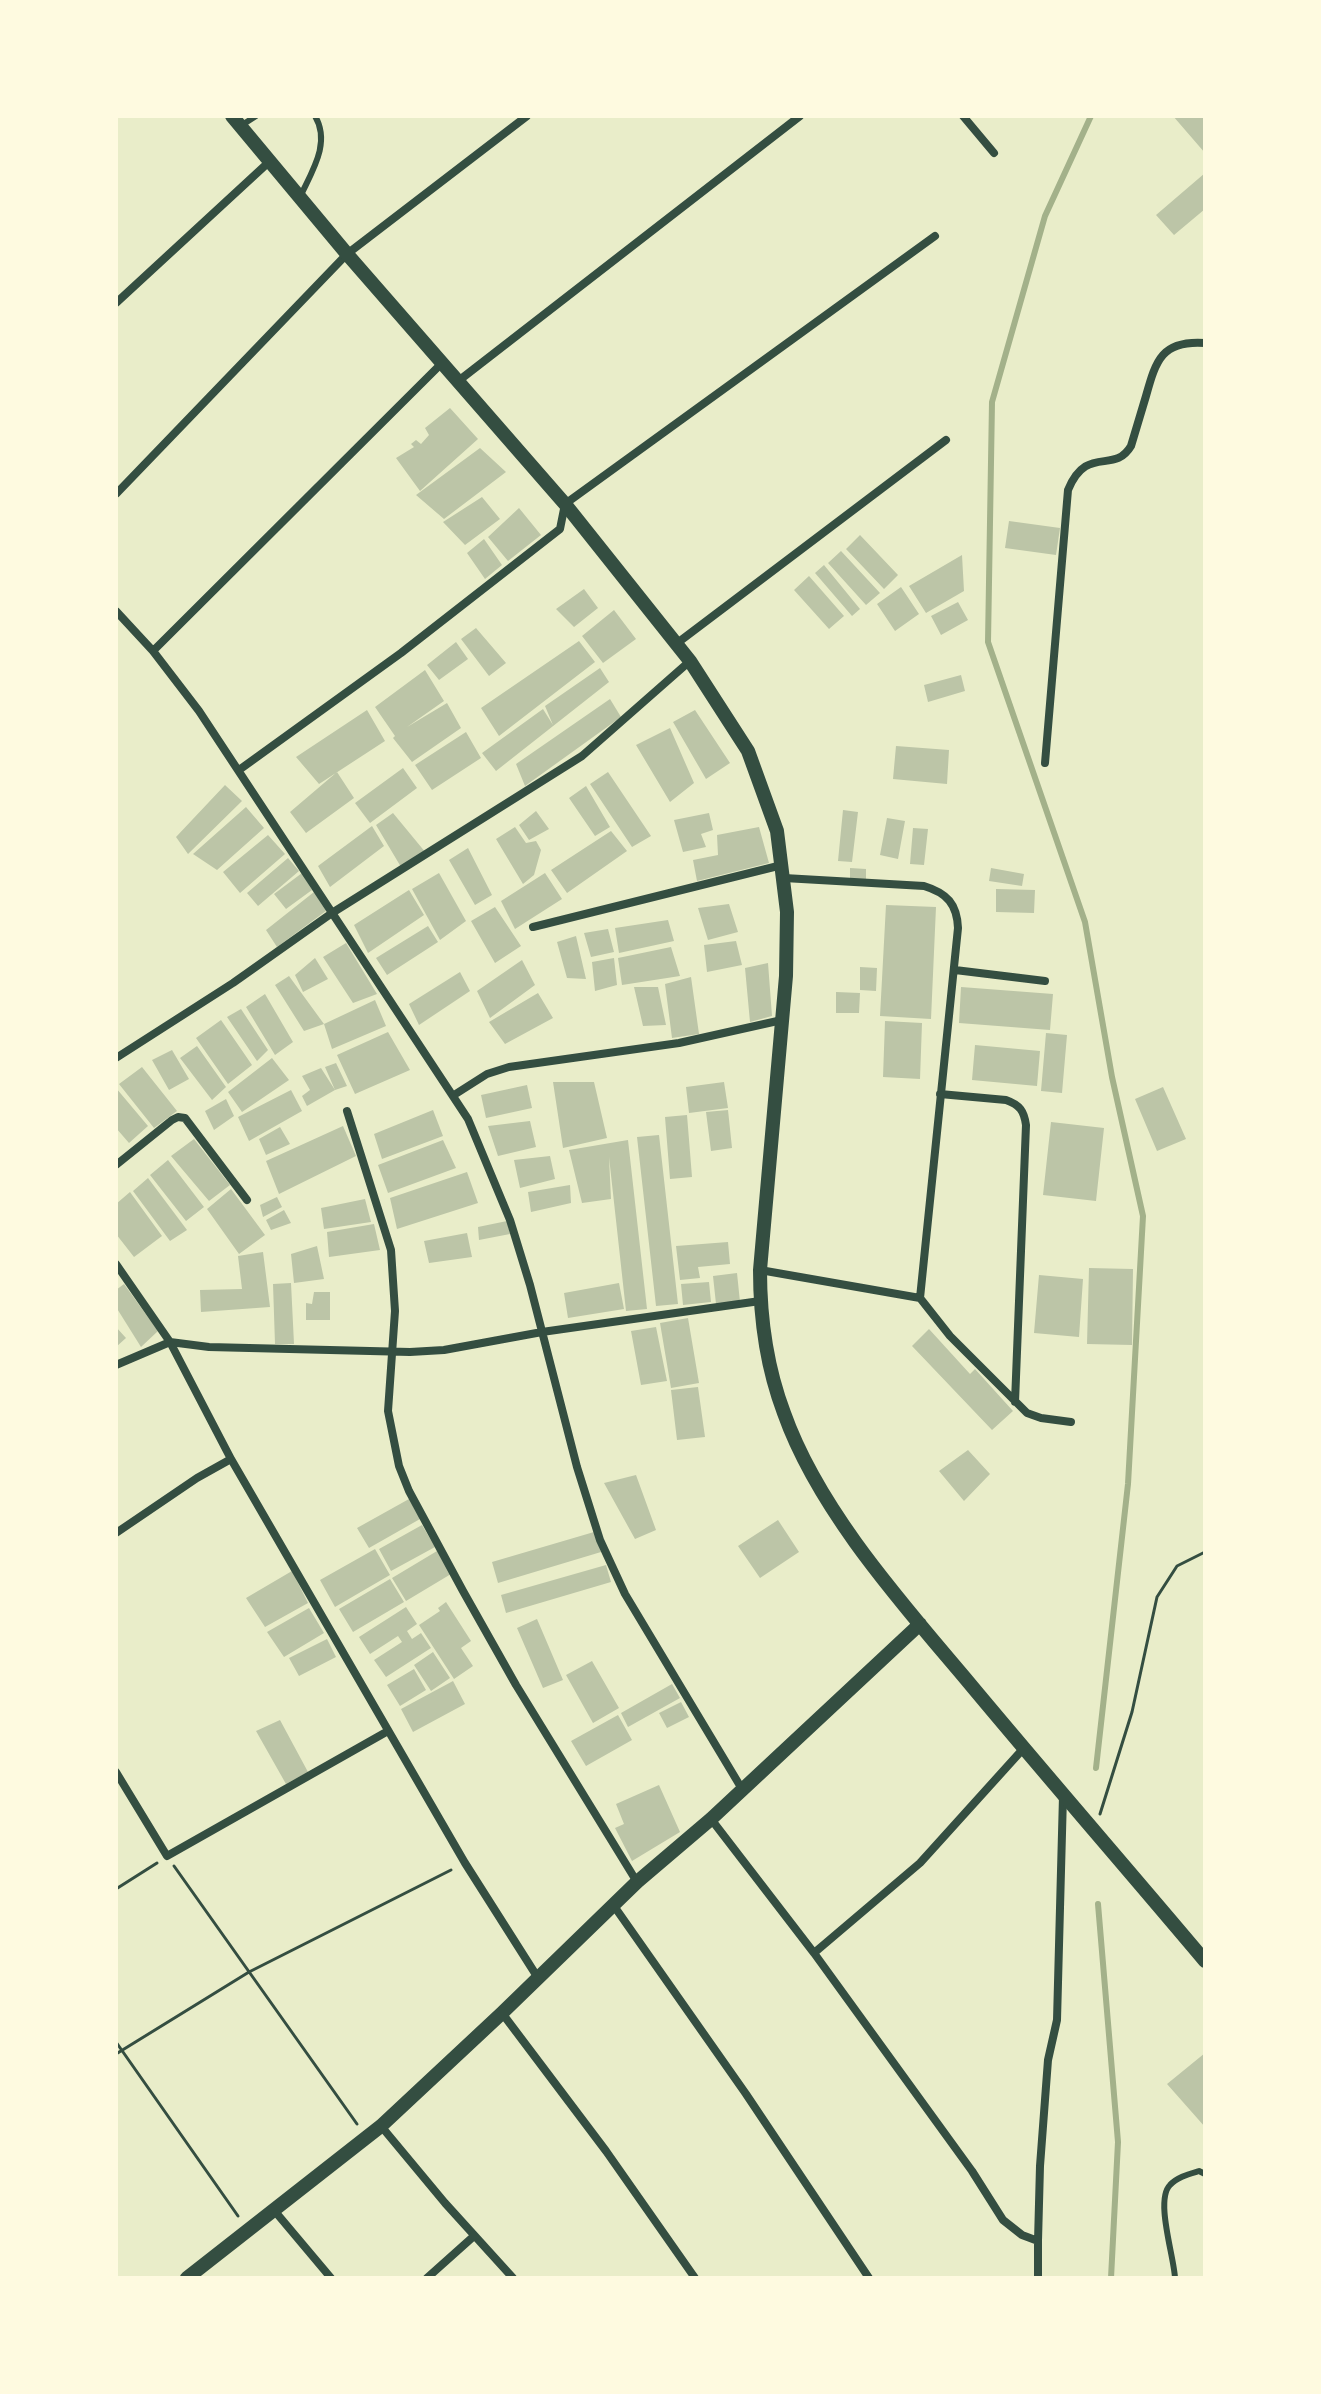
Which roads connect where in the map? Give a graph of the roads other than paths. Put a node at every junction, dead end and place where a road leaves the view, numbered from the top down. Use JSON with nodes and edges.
{"nodes":[{"id":1,"x":256,"y":116,"type":"edge"},
{"id":2,"x":315,"y":116,"type":"edge"},
{"id":3,"x":527,"y":116,"type":"edge"},
{"id":4,"x":800,"y":116,"type":"edge"},
{"id":5,"x":963,"y":116,"type":"edge"},
{"id":6,"x":236,"y":121,"type":"edge"},
{"id":7,"x":994,"y":153,"type":"dead end"},
{"id":8,"x":270,"y":161,"type":"junction"},
{"id":9,"x":300,"y":197,"type":"junction"},
{"id":10,"x":935,"y":236,"type":"dead end"},
{"id":11,"x":347,"y":254,"type":"junction"},
{"id":12,"x":116,"y":303,"type":"edge"},
{"id":13,"x":1205,"y":343,"type":"edge"},
{"id":14,"x":441,"y":364,"type":"junction"},
{"id":15,"x":457,"y":382,"type":"junction"},
{"id":16,"x":946,"y":440,"type":"dead end"},
{"id":17,"x":116,"y":494,"type":"edge"},
{"id":18,"x":565,"y":504,"type":"junction"},
{"id":19,"x":116,"y":611,"type":"edge"},
{"id":20,"x":676,"y":644,"type":"junction"},
{"id":21,"x":153,"y":651,"type":"junction"},
{"id":22,"x":690,"y":661,"type":"junction"},
{"id":23,"x":1045,"y":763,"type":"dead end"},
{"id":24,"x":239,"y":770,"type":"junction"},
{"id":25,"x":783,"y":872,"type":"junction"},
{"id":26,"x":332,"y":913,"type":"junction"},
{"id":27,"x":533,"y":927,"type":"dead end"},
{"id":28,"x":955,"y":970,"type":"junction"},
{"id":29,"x":1045,"y":981,"type":"dead end"},
{"id":30,"x":782,"y":1020,"type":"junction"},
{"id":31,"x":116,"y":1058,"type":"edge"},
{"id":32,"x":940,"y":1094,"type":"junction"},
{"id":33,"x":454,"y":1095,"type":"junction"},
{"id":34,"x":347,"y":1111,"type":"dead end"},
{"id":35,"x":116,"y":1165,"type":"edge"},
{"id":36,"x":247,"y":1200,"type":"dead end"},
{"id":37,"x":116,"y":1264,"type":"edge"},
{"id":38,"x":760,"y":1270,"type":"junction"},
{"id":39,"x":920,"y":1298,"type":"junction"},
{"id":40,"x":760,"y":1301,"type":"junction"},
{"id":41,"x":542,"y":1332,"type":"junction"},
{"id":42,"x":170,"y":1342,"type":"junction"},
{"id":43,"x":392,"y":1351,"type":"junction"},
{"id":44,"x":116,"y":1365,"type":"edge"},
{"id":45,"x":1015,"y":1403,"type":"junction"},
{"id":46,"x":1071,"y":1422,"type":"dead end"},
{"id":47,"x":231,"y":1459,"type":"junction"},
{"id":48,"x":116,"y":1533,"type":"edge"},
{"id":49,"x":920,"y":1624,"type":"junction"},
{"id":50,"x":388,"y":1731,"type":"junction"},
{"id":51,"x":1023,"y":1749,"type":"junction"},
{"id":52,"x":116,"y":1772,"type":"edge"},
{"id":53,"x":742,"y":1789,"type":"junction"},
{"id":54,"x":1063,"y":1795,"type":"junction"},
{"id":55,"x":711,"y":1819,"type":"junction"},
{"id":56,"x":637,"y":1882,"type":"junction"},
{"id":57,"x":614,"y":1906,"type":"junction"},
{"id":58,"x":814,"y":1953,"type":"junction"},
{"id":59,"x":1205,"y":1961,"type":"edge"},
{"id":60,"x":538,"y":1978,"type":"junction"},
{"id":61,"x":502,"y":2013,"type":"junction"},
{"id":62,"x":381,"y":2126,"type":"junction"},
{"id":63,"x":1205,"y":2174,"type":"edge"},
{"id":64,"x":273,"y":2209,"type":"junction"},
{"id":65,"x":474,"y":2236,"type":"junction"},
{"id":66,"x":1038,"y":2241,"type":"junction"},
{"id":67,"x":187,"y":2278,"type":"edge"},
{"id":68,"x":331,"y":2278,"type":"edge"},
{"id":69,"x":427,"y":2278,"type":"edge"},
{"id":70,"x":513,"y":2278,"type":"edge"},
{"id":71,"x":695,"y":2278,"type":"edge"},
{"id":72,"x":869,"y":2278,"type":"edge"},
{"id":73,"x":1038,"y":2278,"type":"edge"},
{"id":74,"x":1175,"y":2278,"type":"edge"}],
"edges":[{"from":1,"to":6,"type":"lane"},
{"from":2,"to":9,"type":"lane"},
{"from":3,"to":11,"type":"street"},
{"from":4,"to":15,"type":"street"},
{"from":5,"to":7,"type":"street"},
{"from":6,"to":8,"type":"street"},
{"from":8,"to":9,"type":"street"},
{"from":8,"to":12,"type":"street"},
{"from":9,"to":11,"type":"street"},
{"from":10,"to":18,"type":"street"},
{"from":11,"to":14,"type":"street"},
{"from":11,"to":17,"type":"street"},
{"from":13,"to":23,"type":"street"},
{"from":14,"to":15,"type":"street"},
{"from":14,"to":21,"type":"street"},
{"from":15,"to":18,"type":"street"},
{"from":16,"to":20,"type":"street"},
{"from":18,"to":20,"type":"street"},
{"from":18,"to":24,"type":"street"},
{"from":19,"to":21,"type":"street"},
{"from":20,"to":22,"type":"street"},
{"from":21,"to":24,"type":"street"},
{"from":22,"to":25,"type":"street"},
{"from":22,"to":26,"type":"street"},
{"from":24,"to":26,"type":"street"},
{"from":25,"to":27,"type":"street"},
{"from":25,"to":28,"type":"street"},
{"from":25,"to":30,"type":"street"},
{"from":26,"to":31,"type":"street"},
{"from":26,"to":33,"type":"street"},
{"from":28,"to":29,"type":"street"},
{"from":28,"to":32,"type":"street"},
{"from":30,"to":33,"type":"street"},
{"from":30,"to":38,"type":"street"},
{"from":32,"to":39,"type":"street"},
{"from":32,"to":45,"type":"street"},
{"from":33,"to":41,"type":"street"},
{"from":34,"to":43,"type":"street"},
{"from":35,"to":36,"type":"street"},
{"from":37,"to":42,"type":"street"},
{"from":38,"to":39,"type":"street"},
{"from":38,"to":40,"type":"street"},
{"from":39,"to":45,"type":"street"},
{"from":40,"to":41,"type":"street"},
{"from":40,"to":49,"type":"street"},
{"from":41,"to":43,"type":"street"},
{"from":41,"to":53,"type":"street"},
{"from":42,"to":43,"type":"street"},
{"from":42,"to":44,"type":"street"},
{"from":42,"to":47,"type":"street"},
{"from":43,"to":56,"type":"street"},
{"from":45,"to":46,"type":"street"},
{"from":47,"to":48,"type":"street"},
{"from":47,"to":50,"type":"street"},
{"from":49,"to":51,"type":"street"},
{"from":49,"to":53,"type":"street"},
{"from":50,"to":52,"type":"street"},
{"from":50,"to":60,"type":"street"},
{"from":51,"to":54,"type":"street"},
{"from":51,"to":58,"type":"street"},
{"from":53,"to":55,"type":"street"},
{"from":54,"to":59,"type":"street"},
{"from":54,"to":66,"type":"street"},
{"from":55,"to":56,"type":"street"},
{"from":55,"to":58,"type":"street"},
{"from":56,"to":57,"type":"street"},
{"from":57,"to":60,"type":"street"},
{"from":57,"to":72,"type":"street"},
{"from":58,"to":66,"type":"street"},
{"from":60,"to":61,"type":"street"},
{"from":61,"to":62,"type":"street"},
{"from":61,"to":71,"type":"street"},
{"from":62,"to":64,"type":"street"},
{"from":62,"to":65,"type":"street"},
{"from":63,"to":74,"type":"lane"},
{"from":64,"to":67,"type":"street"},
{"from":64,"to":68,"type":"street"},
{"from":65,"to":69,"type":"street"},
{"from":65,"to":70,"type":"street"},
{"from":66,"to":73,"type":"street"}]}
